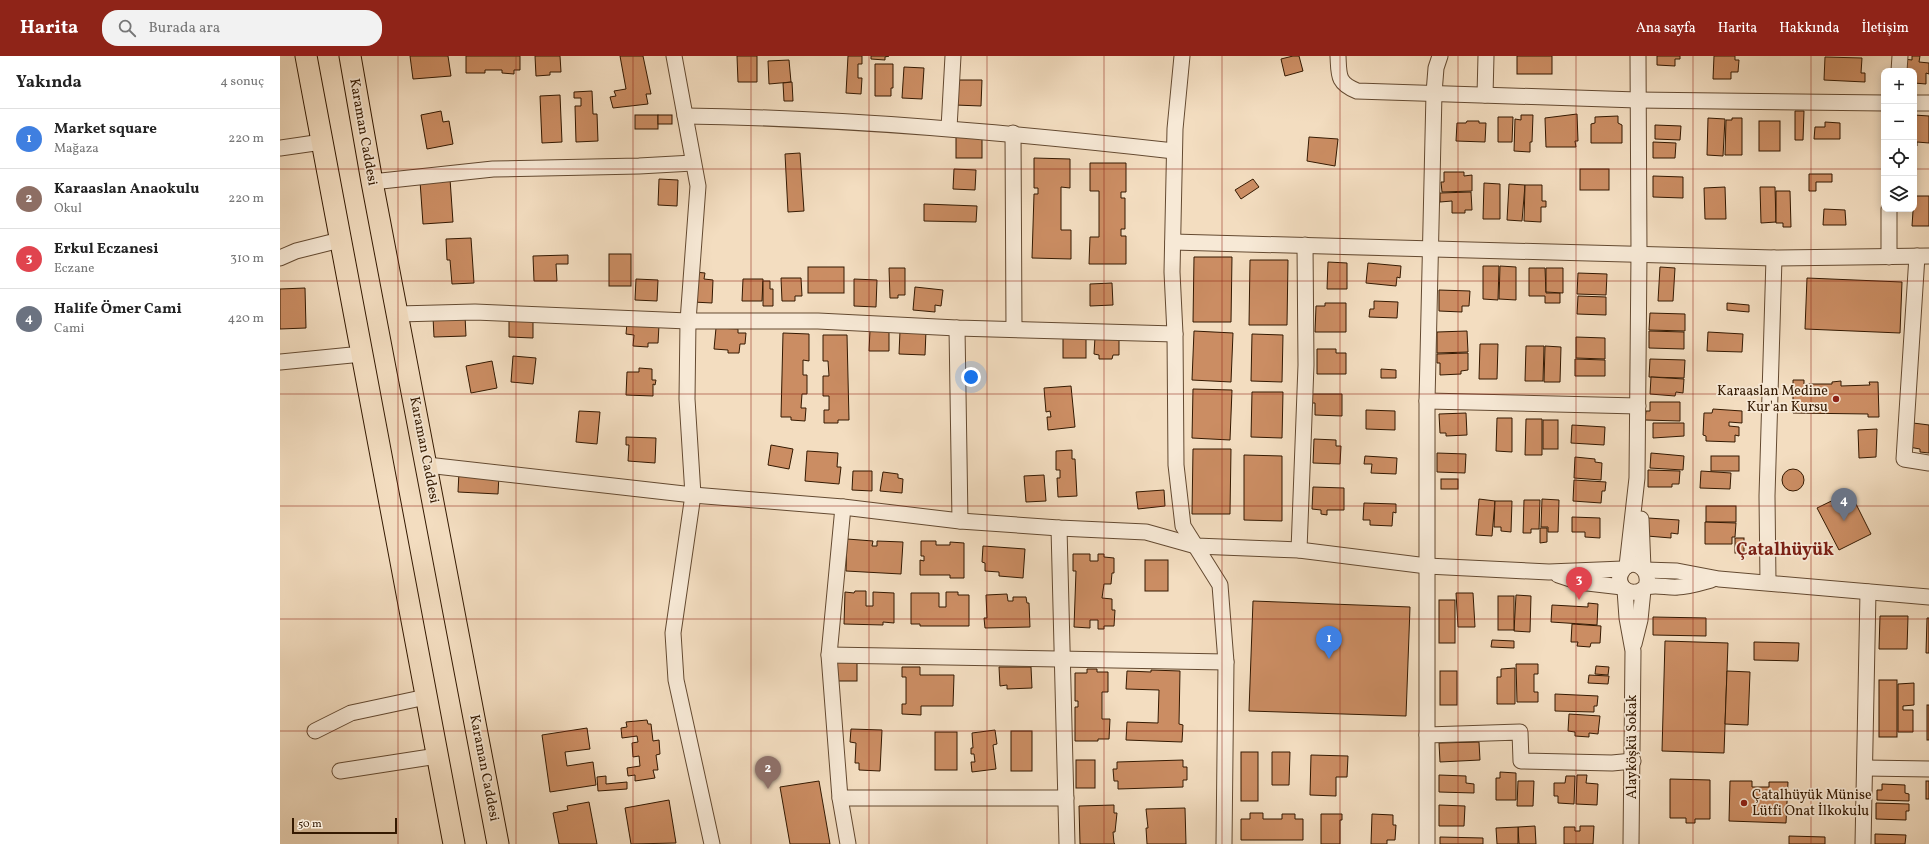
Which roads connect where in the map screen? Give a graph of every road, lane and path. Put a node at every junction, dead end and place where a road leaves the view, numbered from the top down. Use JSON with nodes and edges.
{"nodes":[{"id":1,"x":306,"y":56,"type":"edge"},
{"id":2,"x":350,"y":56,"type":"edge"},
{"id":3,"x":674,"y":56,"type":"edge"},
{"id":4,"x":953,"y":56,"type":"edge"},
{"id":5,"x":1182,"y":56,"type":"edge"},
{"id":6,"x":1338,"y":56,"type":"edge"},
{"id":7,"x":1440,"y":56,"type":"edge"},
{"id":8,"x":1486,"y":56,"type":"edge"},
{"id":9,"x":1638,"y":56,"type":"edge"},
{"id":10,"x":1900,"y":56,"type":"edge"},
{"id":11,"x":1899,"y":68,"type":"edge"},
{"id":12,"x":1434,"y":93,"type":"junction"},
{"id":13,"x":1486,"y":95,"type":"junction"},
{"id":14,"x":1637,"y":100,"type":"junction"},
{"id":15,"x":1881,"y":103,"type":"edge"},
{"id":16,"x":1917,"y":103,"type":"edge"},
{"id":17,"x":1929,"y":103,"type":"edge"},
{"id":18,"x":685,"y":116,"type":"junction"},
{"id":19,"x":949,"y":128,"type":"junction"},
{"id":20,"x":1012,"y":133,"type":"junction"},
{"id":21,"x":322,"y":142,"type":"junction"},
{"id":22,"x":280,"y":148,"type":"edge"},
{"id":23,"x":1174,"y":151,"type":"junction"},
{"id":24,"x":694,"y":163,"type":"junction"},
{"id":25,"x":372,"y":182,"type":"junction"},
{"id":26,"x":1889,"y":212,"type":"edge"},
{"id":27,"x":340,"y":240,"type":"junction"},
{"id":28,"x":1173,"y":242,"type":"junction"},
{"id":29,"x":1305,"y":245,"type":"junction"},
{"id":30,"x":1431,"y":249,"type":"junction"},
{"id":31,"x":1639,"y":253,"type":"junction"},
{"id":32,"x":1923,"y":256,"type":"edge"},
{"id":33,"x":1889,"y":257,"type":"junction"},
{"id":34,"x":280,"y":258,"type":"edge"},
{"id":35,"x":1774,"y":258,"type":"junction"},
{"id":36,"x":398,"y":314,"type":"junction"},
{"id":37,"x":688,"y":321,"type":"junction"},
{"id":38,"x":957,"y":328,"type":"junction"},
{"id":39,"x":1014,"y":329,"type":"junction"},
{"id":40,"x":1175,"y":334,"type":"junction"},
{"id":41,"x":362,"y":354,"type":"junction"},
{"id":42,"x":280,"y":362,"type":"edge"},
{"id":43,"x":1427,"y":401,"type":"junction"},
{"id":44,"x":1638,"y":406,"type":"junction"},
{"id":45,"x":1929,"y":464,"type":"edge"},
{"id":46,"x":427,"y":465,"type":"junction"},
{"id":47,"x":1637,"y":478,"type":"junction"},
{"id":48,"x":693,"y":495,"type":"junction"},
{"id":49,"x":843,"y":507,"type":"junction"},
{"id":50,"x":960,"y":521,"type":"junction"},
{"id":51,"x":1059,"y":528,"type":"junction"},
{"id":52,"x":1196,"y":546,"type":"junction"},
{"id":53,"x":1299,"y":550,"type":"junction"},
{"id":54,"x":1427,"y":566,"type":"junction"},
{"id":55,"x":1625,"y":568,"type":"junction"},
{"id":56,"x":1644,"y":569,"type":"junction"},
{"id":57,"x":1549,"y":572,"type":"junction"},
{"id":58,"x":1719,"y":579,"type":"junction"},
{"id":59,"x":1768,"y":582,"type":"junction"},
{"id":60,"x":1624,"y":588,"type":"junction"},
{"id":61,"x":1644,"y":588,"type":"junction"},
{"id":62,"x":1868,"y":592,"type":"junction"},
{"id":63,"x":1929,"y":597,"type":"edge"},
{"id":64,"x":1633,"y":651,"type":"junction"},
{"id":65,"x":830,"y":655,"type":"junction"},
{"id":66,"x":1063,"y":659,"type":"junction"},
{"id":67,"x":1226,"y":662,"type":"junction"},
{"id":68,"x":426,"y":697,"type":"junction"},
{"id":69,"x":316,"y":731,"type":"dead end"},
{"id":70,"x":1427,"y":735,"type":"junction"},
{"id":71,"x":437,"y":756,"type":"junction"},
{"id":72,"x":1632,"y":761,"type":"junction"},
{"id":73,"x":1866,"y":768,"type":"junction"},
{"id":74,"x":1929,"y":769,"type":"edge"},
{"id":75,"x":340,"y":771,"type":"dead end"},
{"id":76,"x":840,"y":798,"type":"junction"},
{"id":77,"x":1066,"y":798,"type":"junction"},
{"id":78,"x":454,"y":844,"type":"edge"},
{"id":79,"x":498,"y":844,"type":"edge"},
{"id":80,"x":712,"y":844,"type":"edge"},
{"id":81,"x":848,"y":844,"type":"edge"},
{"id":82,"x":1066,"y":844,"type":"edge"},
{"id":83,"x":1224,"y":844,"type":"edge"},
{"id":84,"x":1427,"y":844,"type":"edge"},
{"id":85,"x":1631,"y":844,"type":"edge"},
{"id":86,"x":1863,"y":844,"type":"edge"}],
"edges":[{"from":1,"to":21,"type":"highway"},
{"from":2,"to":25,"type":"highway","name":"Karaman Caddesi"},
{"from":3,"to":18,"type":"street"},
{"from":4,"to":19,"type":"street"},
{"from":5,"to":23,"type":"street"},
{"from":6,"to":12,"type":"street"},
{"from":7,"to":12,"type":"street"},
{"from":8,"to":13,"type":"street"},
{"from":9,"to":14,"type":"street"},
{"from":10,"to":11,"type":"street"},
{"from":12,"to":13,"type":"street"},
{"from":12,"to":30,"type":"street"},
{"from":13,"to":14,"type":"street"},
{"from":14,"to":15,"type":"street"},
{"from":14,"to":31,"type":"street"},
{"from":16,"to":17,"type":"street"},
{"from":18,"to":19,"type":"street"},
{"from":18,"to":24,"type":"street"},
{"from":19,"to":20,"type":"street"},
{"from":20,"to":23,"type":"street"},
{"from":20,"to":39,"type":"street"},
{"from":21,"to":22,"type":"street"},
{"from":21,"to":27,"type":"highway"},
{"from":23,"to":28,"type":"street"},
{"from":24,"to":25,"type":"street"},
{"from":24,"to":37,"type":"street"},
{"from":25,"to":36,"type":"highway","name":"Karaman Caddesi"},
{"from":26,"to":33,"type":"street"},
{"from":27,"to":34,"type":"street"},
{"from":27,"to":41,"type":"highway"},
{"from":28,"to":29,"type":"street"},
{"from":28,"to":40,"type":"street"},
{"from":29,"to":30,"type":"street"},
{"from":29,"to":53,"type":"street"},
{"from":30,"to":31,"type":"street"},
{"from":30,"to":43,"type":"street"},
{"from":31,"to":35,"type":"street"},
{"from":31,"to":44,"type":"street"},
{"from":32,"to":33,"type":"street"},
{"from":32,"to":45,"type":"street"},
{"from":33,"to":35,"type":"street"},
{"from":35,"to":59,"type":"street"},
{"from":36,"to":37,"type":"street"},
{"from":36,"to":46,"type":"highway","name":"Karaman Caddesi"},
{"from":37,"to":38,"type":"street"},
{"from":37,"to":48,"type":"street"},
{"from":38,"to":39,"type":"street"},
{"from":38,"to":50,"type":"street"},
{"from":39,"to":40,"type":"street"},
{"from":40,"to":52,"type":"street"},
{"from":41,"to":42,"type":"street"},
{"from":41,"to":68,"type":"highway"},
{"from":43,"to":44,"type":"street"},
{"from":43,"to":54,"type":"street"},
{"from":44,"to":47,"type":"street"},
{"from":46,"to":48,"type":"street"},
{"from":46,"to":79,"type":"highway","name":"Karaman Caddesi"},
{"from":47,"to":55,"type":"street"},
{"from":47,"to":56,"type":"street"},
{"from":48,"to":49,"type":"street"},
{"from":48,"to":80,"type":"street"},
{"from":49,"to":50,"type":"street"},
{"from":49,"to":65,"type":"street"},
{"from":50,"to":51,"type":"street"},
{"from":51,"to":52,"type":"street"},
{"from":51,"to":66,"type":"street"},
{"from":52,"to":53,"type":"street"},
{"from":52,"to":67,"type":"street"},
{"from":53,"to":54,"type":"street"},
{"from":54,"to":57,"type":"street"},
{"from":54,"to":70,"type":"street"},
{"from":55,"to":56,"type":"street"},
{"from":55,"to":57,"type":"street"},
{"from":55,"to":60,"type":"street"},
{"from":56,"to":58,"type":"street"},
{"from":56,"to":61,"type":"street"},
{"from":57,"to":60,"type":"street"},
{"from":58,"to":59,"type":"street"},
{"from":58,"to":61,"type":"street"},
{"from":59,"to":62,"type":"street"},
{"from":60,"to":61,"type":"street"},
{"from":60,"to":64,"type":"street"},
{"from":61,"to":64,"type":"street"},
{"from":62,"to":63,"type":"street"},
{"from":62,"to":73,"type":"street"},
{"from":64,"to":72,"type":"street","name":"Alayköşkü Sokak"},
{"from":65,"to":66,"type":"street"},
{"from":65,"to":76,"type":"street"},
{"from":66,"to":67,"type":"street"},
{"from":66,"to":77,"type":"street"},
{"from":67,"to":83,"type":"street"},
{"from":68,"to":69,"type":"street"},
{"from":68,"to":71,"type":"highway"},
{"from":70,"to":72,"type":"street"},
{"from":70,"to":84,"type":"street"},
{"from":71,"to":75,"type":"street"},
{"from":71,"to":78,"type":"highway"},
{"from":72,"to":85,"type":"street","name":"Alayköşkü Sokak"},
{"from":73,"to":74,"type":"street"},
{"from":73,"to":86,"type":"street"},
{"from":76,"to":77,"type":"street"},
{"from":76,"to":81,"type":"street"},
{"from":77,"to":82,"type":"street"}]}
